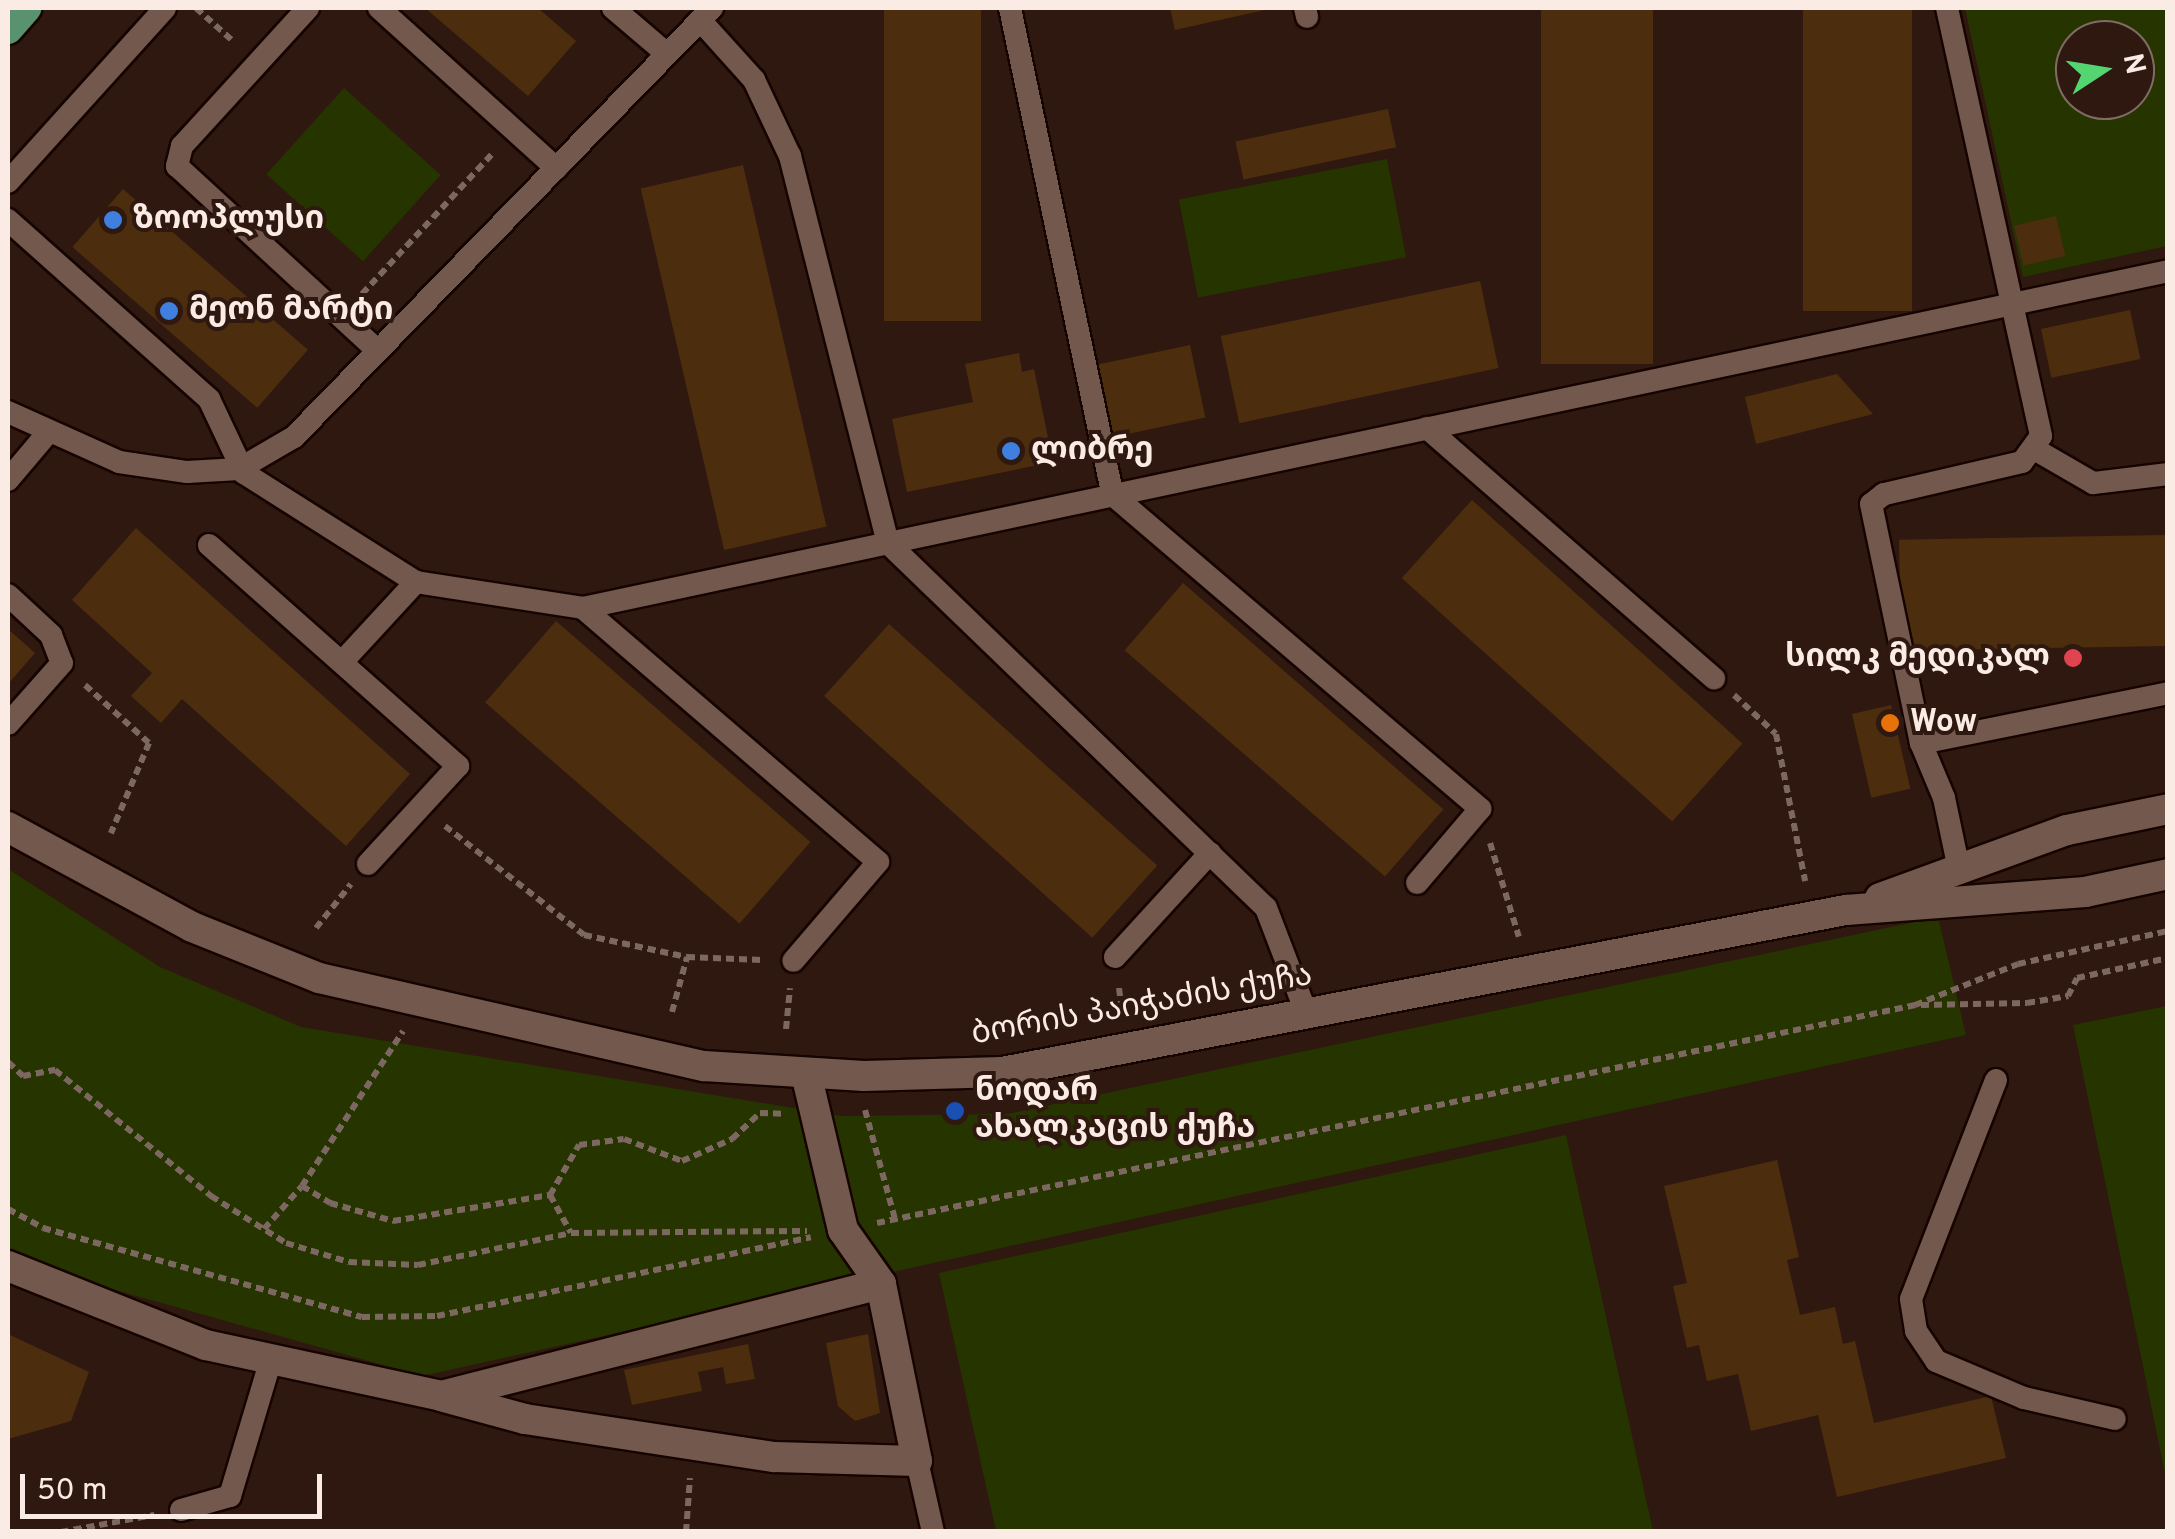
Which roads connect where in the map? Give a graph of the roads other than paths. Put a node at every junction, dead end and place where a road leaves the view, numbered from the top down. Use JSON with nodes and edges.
{"nodes":[{"id":1,"x":26,"y":8,"type":"edge"},
{"id":2,"x":165,"y":8,"type":"edge"},
{"id":3,"x":308,"y":8,"type":"edge"},
{"id":4,"x":379,"y":8,"type":"edge"},
{"id":5,"x":613,"y":8,"type":"edge"},
{"id":6,"x":1010,"y":8,"type":"edge"},
{"id":7,"x":1948,"y":8,"type":"edge"},
{"id":8,"x":706,"y":14,"type":"edge"},
{"id":9,"x":8,"y":29,"type":"edge"},
{"id":10,"x":667,"y":54,"type":"junction"},
{"id":11,"x":556,"y":168,"type":"junction"},
{"id":12,"x":8,"y":182,"type":"edge"},
{"id":13,"x":8,"y":220,"type":"edge"},
{"id":14,"x":2168,"y":270,"type":"edge"},
{"id":15,"x":2011,"y":304,"type":"junction"},
{"id":16,"x":378,"y":350,"type":"junction"},
{"id":17,"x":8,"y":412,"type":"edge"},
{"id":18,"x":1427,"y":428,"type":"junction"},
{"id":19,"x":46,"y":434,"type":"junction"},
{"id":20,"x":2036,"y":450,"type":"junction"},
{"id":21,"x":240,"y":469,"type":"junction"},
{"id":22,"x":2168,"y":474,"type":"edge"},
{"id":23,"x":8,"y":480,"type":"edge"},
{"id":24,"x":1113,"y":495,"type":"junction"},
{"id":25,"x":888,"y":543,"type":"junction"},
{"id":26,"x":209,"y":545,"type":"dead end"},
{"id":27,"x":416,"y":582,"type":"junction"},
{"id":28,"x":8,"y":595,"type":"edge"},
{"id":29,"x":583,"y":608,"type":"junction"},
{"id":30,"x":343,"y":660,"type":"junction"},
{"id":31,"x":1714,"y":678,"type":"road end"},
{"id":32,"x":2168,"y":693,"type":"edge"},
{"id":33,"x":8,"y":724,"type":"edge"},
{"id":34,"x":1921,"y":743,"type":"junction"},
{"id":35,"x":2168,"y":809,"type":"edge"},
{"id":36,"x":8,"y":827,"type":"edge"},
{"id":37,"x":2023,"y":845,"type":"junction"},
{"id":38,"x":1210,"y":854,"type":"junction"},
{"id":39,"x":368,"y":864,"type":"dead end"},
{"id":40,"x":1959,"y":869,"type":"junction"},
{"id":41,"x":2168,"y":874,"type":"edge"},
{"id":42,"x":1417,"y":883,"type":"dead end"},
{"id":43,"x":2004,"y":900,"type":"junction"},
{"id":44,"x":1846,"y":910,"type":"junction"},
{"id":45,"x":1115,"y":957,"type":"dead end"},
{"id":46,"x":792,"y":961,"type":"road end"},
{"id":47,"x":1306,"y":1012,"type":"junction"},
{"id":48,"x":806,"y":1073,"type":"junction"},
{"id":49,"x":1996,"y":1080,"type":"dead end"},
{"id":50,"x":8,"y":1266,"type":"edge"},
{"id":51,"x":880,"y":1284,"type":"junction"},
{"id":52,"x":271,"y":1359,"type":"junction"},
{"id":53,"x":441,"y":1396,"type":"junction"},
{"id":54,"x":2115,"y":1419,"type":"dead end"},
{"id":55,"x":918,"y":1461,"type":"junction"},
{"id":56,"x":181,"y":1510,"type":"road end"},
{"id":57,"x":933,"y":1532,"type":"edge"}],
"edges":[{"from":1,"to":9,"type":"main road"},
{"from":2,"to":12,"type":"lane"},
{"from":3,"to":16,"type":"lane"},
{"from":4,"to":11,"type":"lane"},
{"from":5,"to":10,"type":"lane"},
{"from":6,"to":24,"type":"lane"},
{"from":7,"to":15,"type":"lane"},
{"from":8,"to":10,"type":"lane"},
{"from":8,"to":25,"type":"lane"},
{"from":10,"to":11,"type":"lane"},
{"from":11,"to":16,"type":"lane"},
{"from":13,"to":21,"type":"lane"},
{"from":14,"to":15,"type":"lane"},
{"from":15,"to":18,"type":"lane"},
{"from":15,"to":20,"type":"lane"},
{"from":16,"to":21,"type":"lane"},
{"from":17,"to":19,"type":"lane"},
{"from":18,"to":24,"type":"lane"},
{"from":18,"to":31,"type":"lane"},
{"from":19,"to":21,"type":"lane"},
{"from":19,"to":23,"type":"lane"},
{"from":20,"to":22,"type":"lane"},
{"from":20,"to":34,"type":"lane"},
{"from":21,"to":27,"type":"lane"},
{"from":24,"to":25,"type":"lane"},
{"from":24,"to":42,"type":"lane"},
{"from":25,"to":29,"type":"lane"},
{"from":25,"to":38,"type":"lane"},
{"from":26,"to":30,"type":"lane"},
{"from":27,"to":29,"type":"lane"},
{"from":27,"to":30,"type":"lane"},
{"from":28,"to":33,"type":"lane"},
{"from":29,"to":46,"type":"lane"},
{"from":30,"to":39,"type":"lane"},
{"from":32,"to":34,"type":"lane"},
{"from":34,"to":40,"type":"lane"},
{"from":35,"to":37,"type":"street","name":"ბორის პაიჭაძის ქუჩა"},
{"from":36,"to":48,"type":"street","name":"ბორის პაიჭაძის ქუჩა"},
{"from":37,"to":40,"type":"street","name":"ბორის პაიჭაძის ქუჩა"},
{"from":37,"to":43,"type":"street"},
{"from":38,"to":45,"type":"lane"},
{"from":38,"to":47,"type":"lane"},
{"from":40,"to":44,"type":"street","name":"ბორის პაიჭაძის ქუჩა"},
{"from":41,"to":43,"type":"street","name":"ბორის პაიჭაძის ქუჩა"},
{"from":43,"to":44,"type":"street","name":"ბორის პაიჭაძის ქუჩა"},
{"from":44,"to":47,"type":"street","name":"ბორის პაიჭაძის ქუჩა"},
{"from":47,"to":48,"type":"street","name":"ბორის პაიჭაძის ქუჩა"},
{"from":48,"to":51,"type":"street"},
{"from":49,"to":54,"type":"lane"},
{"from":50,"to":52,"type":"street"},
{"from":51,"to":53,"type":"street"},
{"from":51,"to":55,"type":"street"},
{"from":52,"to":53,"type":"street"},
{"from":52,"to":56,"type":"lane"},
{"from":53,"to":55,"type":"street"},
{"from":55,"to":57,"type":"lane"}]}
